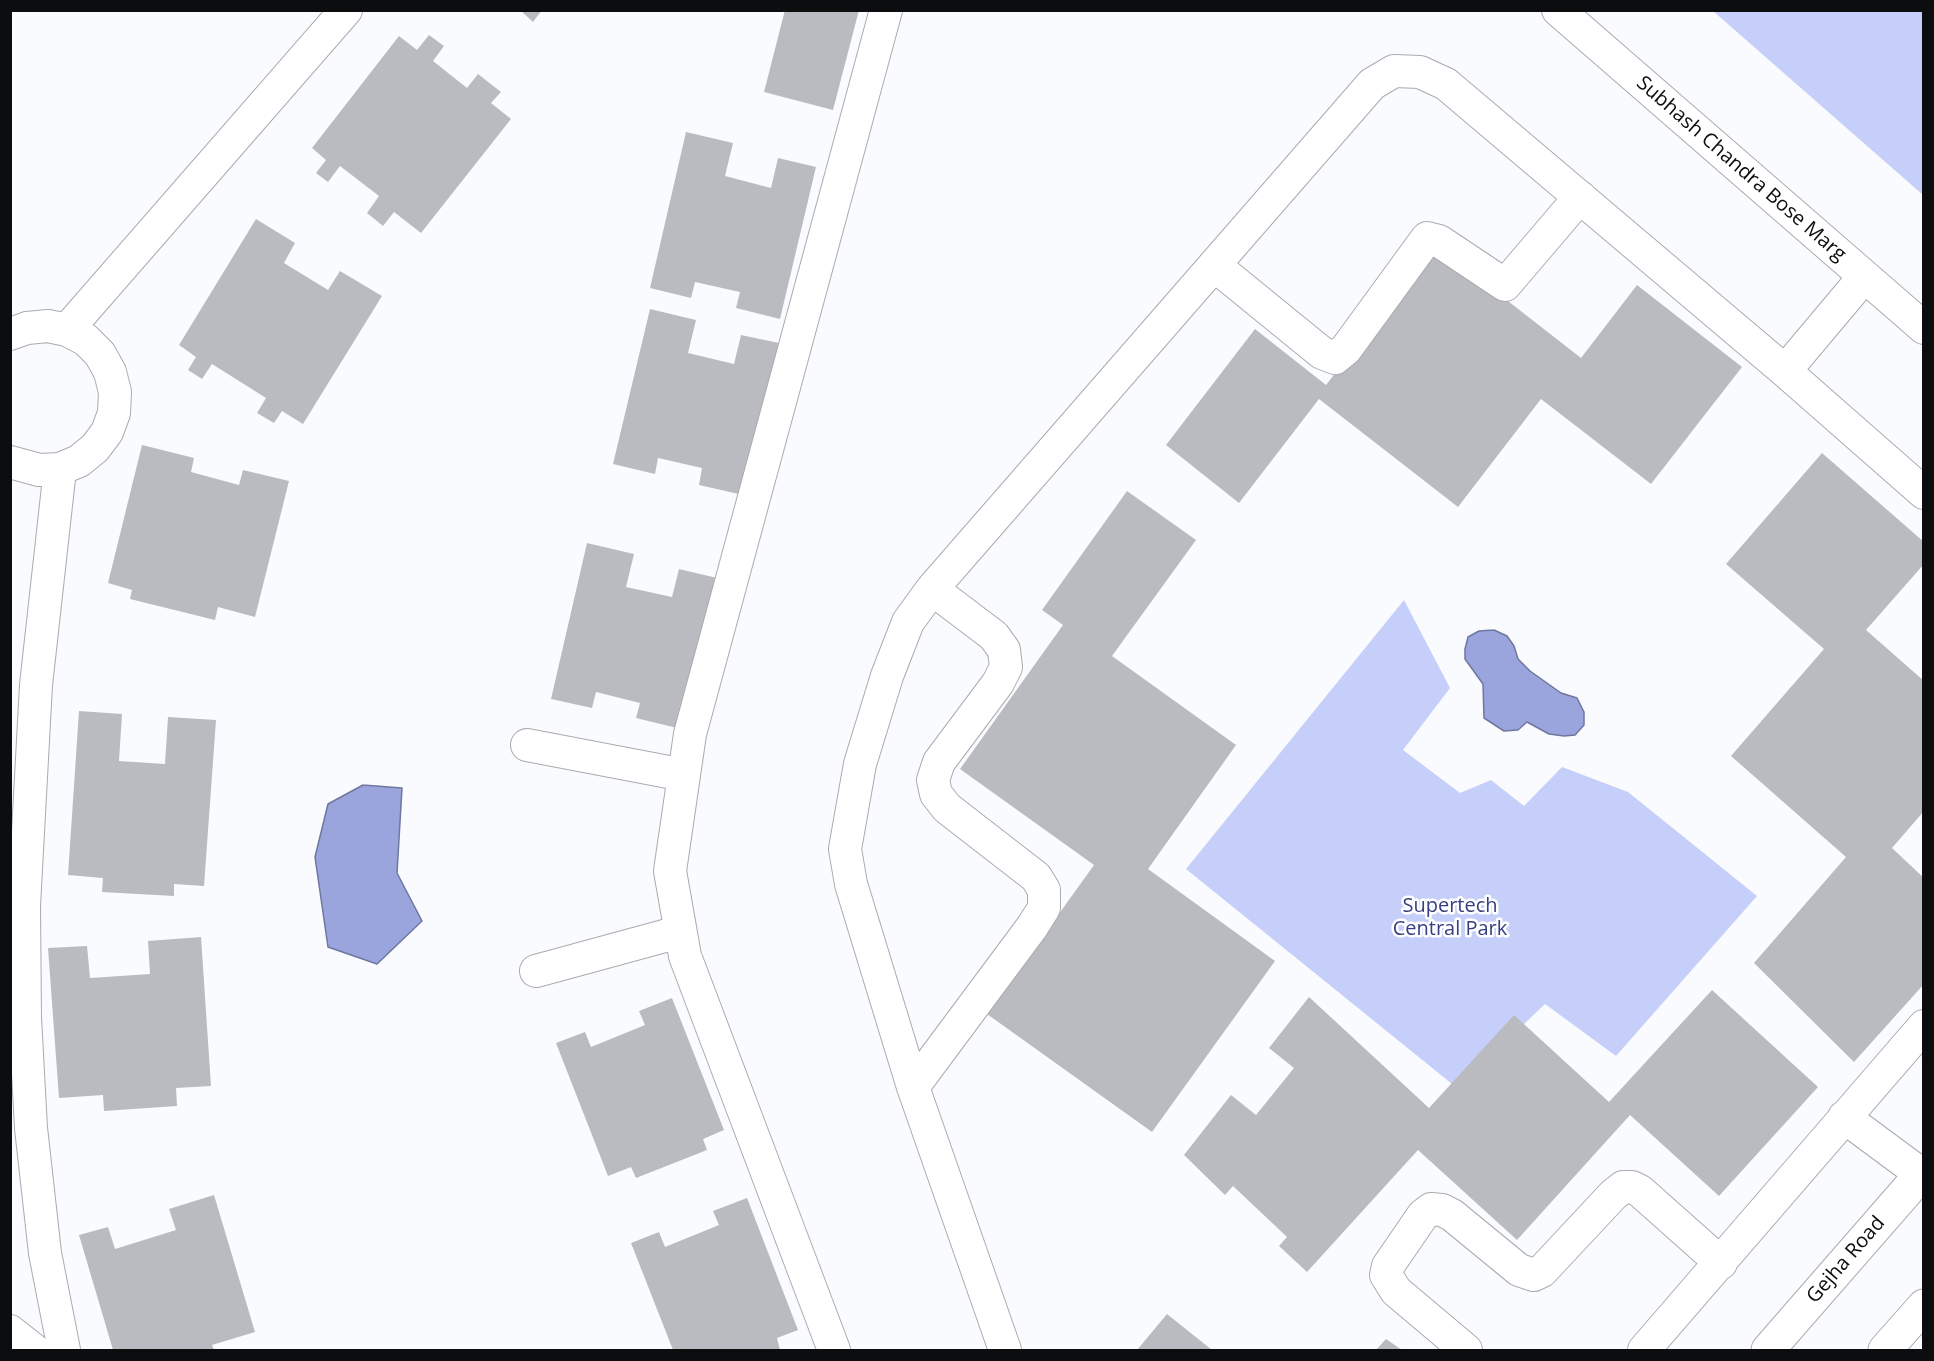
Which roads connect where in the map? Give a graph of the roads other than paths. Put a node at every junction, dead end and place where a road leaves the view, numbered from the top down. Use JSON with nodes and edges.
{"nodes":[{"id":1,"x":346,"y":10,"type":"edge"},
{"id":2,"x":886,"y":10,"type":"edge"},
{"id":3,"x":1558,"y":10,"type":"edge"},
{"id":4,"x":1580,"y":197,"type":"junction"},
{"id":5,"x":1214,"y":265,"type":"junction"},
{"id":6,"x":1864,"y":277,"type":"junction"},
{"id":7,"x":16,"y":323,"type":"edge"},
{"id":8,"x":1923,"y":328,"type":"edge"},
{"id":9,"x":67,"y":330,"type":"junction"},
{"id":10,"x":1785,"y":371,"type":"junction"},
{"id":11,"x":10,"y":462,"type":"edge"},
{"id":12,"x":60,"y":469,"type":"junction"},
{"id":13,"x":1923,"y":494,"type":"edge"},
{"id":14,"x":932,"y":589,"type":"junction"},
{"id":15,"x":527,"y":745,"type":"dead end"},
{"id":16,"x":684,"y":775,"type":"junction"},
{"id":17,"x":680,"y":932,"type":"junction"},
{"id":18,"x":536,"y":971,"type":"dead end"},
{"id":19,"x":1923,"y":1026,"type":"edge"},
{"id":20,"x":913,"y":1087,"type":"junction"},
{"id":21,"x":1844,"y":1118,"type":"junction"},
{"id":22,"x":1922,"y":1172,"type":"edge"},
{"id":23,"x":1721,"y":1263,"type":"junction"},
{"id":24,"x":1923,"y":1306,"type":"edge"},
{"id":25,"x":10,"y":1331,"type":"edge"},
{"id":26,"x":34,"y":1350,"type":"edge"},
{"id":27,"x":64,"y":1350,"type":"edge"},
{"id":28,"x":834,"y":1350,"type":"edge"},
{"id":29,"x":1005,"y":1350,"type":"edge"},
{"id":30,"x":1466,"y":1350,"type":"edge"},
{"id":31,"x":1644,"y":1350,"type":"edge"},
{"id":32,"x":1768,"y":1350,"type":"edge"},
{"id":33,"x":1885,"y":1350,"type":"edge"}],
"edges":[{"from":1,"to":9,"type":"street"},
{"from":2,"to":16,"type":"street"},
{"from":3,"to":6,"type":"street","name":"Subhash Chandra Bose Marg"},
{"from":4,"to":5,"type":"street"},
{"from":4,"to":5,"type":"street"},
{"from":4,"to":10,"type":"street"},
{"from":5,"to":14,"type":"street"},
{"from":6,"to":8,"type":"street","name":"Subhash Chandra Bose Marg"},
{"from":6,"to":10,"type":"street"},
{"from":7,"to":9,"type":"street"},
{"from":9,"to":12,"type":"street"},
{"from":10,"to":13,"type":"street"},
{"from":11,"to":12,"type":"street"},
{"from":12,"to":27,"type":"street"},
{"from":14,"to":20,"type":"street"},
{"from":14,"to":20,"type":"street"},
{"from":15,"to":16,"type":"street"},
{"from":16,"to":17,"type":"street"},
{"from":17,"to":18,"type":"street"},
{"from":17,"to":28,"type":"street"},
{"from":19,"to":21,"type":"street"},
{"from":20,"to":29,"type":"street"},
{"from":21,"to":22,"type":"street"},
{"from":21,"to":23,"type":"street"},
{"from":22,"to":32,"type":"street","name":"Gejha Road"},
{"from":23,"to":30,"type":"street"},
{"from":23,"to":31,"type":"street"},
{"from":24,"to":33,"type":"street"},
{"from":25,"to":26,"type":"street"}]}
